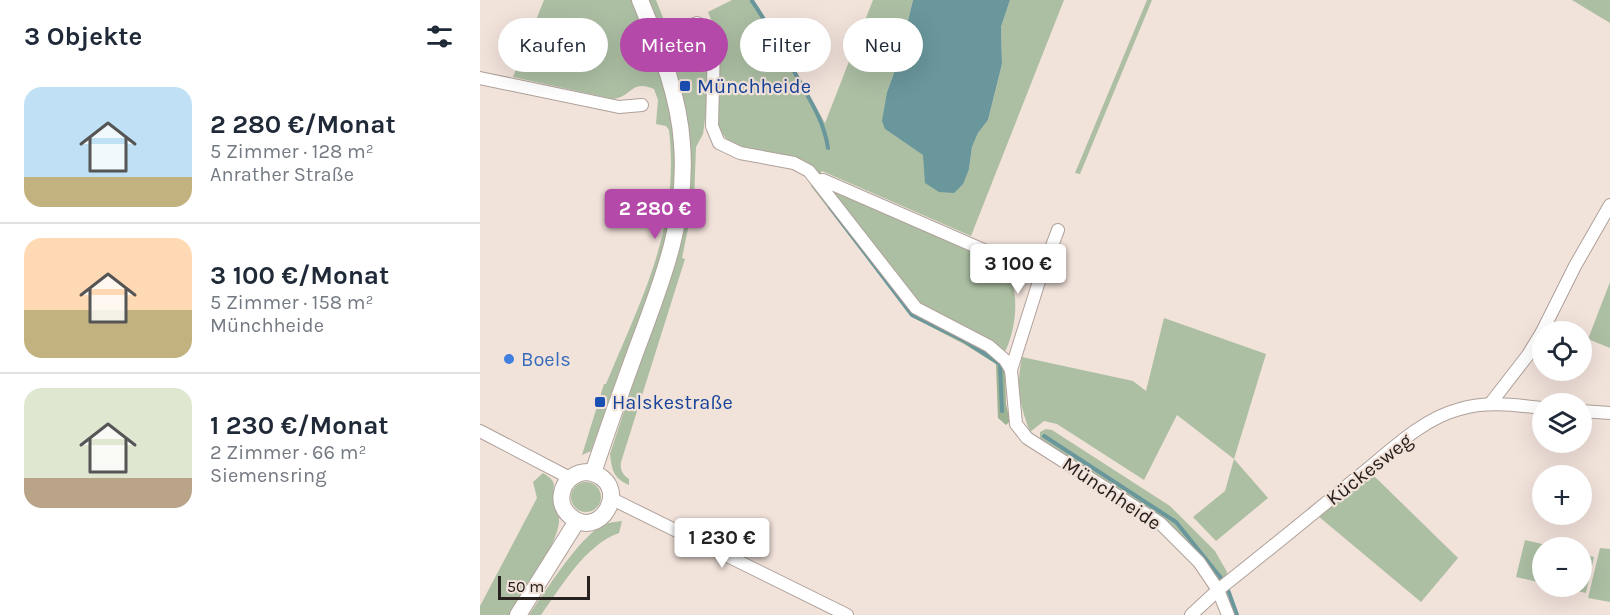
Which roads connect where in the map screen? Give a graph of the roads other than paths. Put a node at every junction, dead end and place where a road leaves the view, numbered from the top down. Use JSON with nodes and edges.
{"nodes":[{"id":1,"x":640,"y":0,"type":"edge"},
{"id":2,"x":647,"y":18,"type":"edge"},
{"id":3,"x":667,"y":72,"type":"edge"},
{"id":4,"x":713,"y":72,"type":"edge"},
{"id":5,"x":480,"y":78,"type":"edge"},
{"id":6,"x":642,"y":105,"type":"dead end"},
{"id":7,"x":817,"y":181,"type":"junction"},
{"id":8,"x":1610,"y":205,"type":"edge"},
{"id":9,"x":1058,"y":230,"type":"dead end"},
{"id":10,"x":1041,"y":275,"type":"junction"},
{"id":11,"x":1548,"y":321,"type":"edge"},
{"id":12,"x":1532,"y":348,"type":"edge"},
{"id":13,"x":1011,"y":370,"type":"junction"},
{"id":14,"x":1490,"y":404,"type":"junction"},
{"id":15,"x":1532,"y":407,"type":"edge"},
{"id":16,"x":1592,"y":412,"type":"edge"},
{"id":17,"x":1610,"y":413,"type":"edge"},
{"id":18,"x":480,"y":431,"type":"edge"},
{"id":19,"x":593,"y":473,"type":"junction"},
{"id":20,"x":570,"y":478,"type":"junction"},
{"id":21,"x":610,"y":498,"type":"junction"},
{"id":22,"x":577,"y":521,"type":"junction"},
{"id":23,"x":1218,"y":590,"type":"junction"},
{"id":24,"x":518,"y":615,"type":"edge"},
{"id":25,"x":847,"y":615,"type":"edge"},
{"id":26,"x":1191,"y":615,"type":"edge"},
{"id":27,"x":1228,"y":615,"type":"edge"}],
"edges":[{"from":1,"to":2,"type":"street"},
{"from":3,"to":19,"type":"street"},
{"from":4,"to":7,"type":"street"},
{"from":5,"to":6,"type":"street"},
{"from":7,"to":10,"type":"street"},
{"from":7,"to":13,"type":"street"},
{"from":8,"to":11,"type":"street"},
{"from":9,"to":10,"type":"street","name":"Münchheide"},
{"from":10,"to":13,"type":"street","name":"Münchheide"},
{"from":12,"to":14,"type":"street"},
{"from":13,"to":23,"type":"street","name":"Münchheide"},
{"from":14,"to":15,"type":"street","name":"Kückesweg"},
{"from":14,"to":23,"type":"street","name":"Kückesweg"},
{"from":16,"to":17,"type":"street"},
{"from":18,"to":20,"type":"street"},
{"from":19,"to":20,"type":"street"},
{"from":19,"to":21,"type":"street"},
{"from":20,"to":22,"type":"street"},
{"from":21,"to":22,"type":"street"},
{"from":21,"to":25,"type":"street"},
{"from":22,"to":24,"type":"street"},
{"from":23,"to":26,"type":"street","name":"Kückesweg"},
{"from":23,"to":27,"type":"street","name":"Münchheide"}]}
